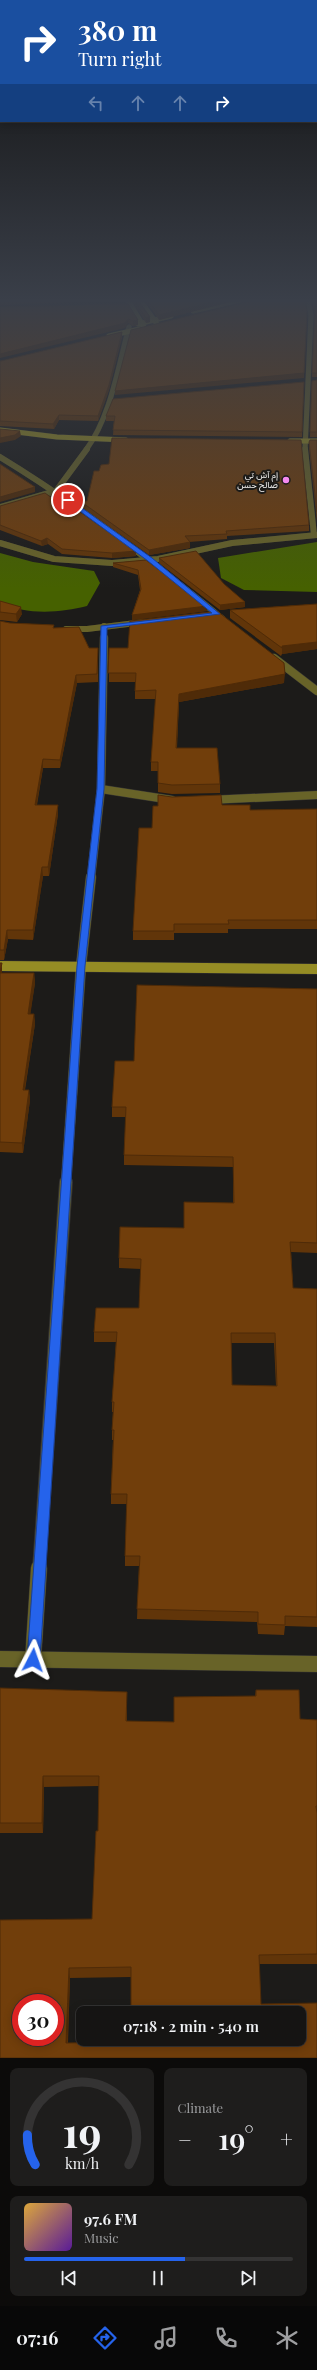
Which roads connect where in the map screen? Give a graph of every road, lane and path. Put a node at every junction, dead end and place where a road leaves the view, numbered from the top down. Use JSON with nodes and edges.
{"nodes":[{"id":1,"x":110,"y":396,"type":"edge"},
{"id":2,"x":306,"y":396,"type":"edge"},
{"id":3,"x":116,"y":399,"type":"edge"},
{"id":4,"x":109,"y":400,"type":"junction"},
{"id":5,"x":0,"y":430,"type":"edge"},
{"id":6,"x":94,"y":439,"type":"junction"},
{"id":7,"x":132,"y":440,"type":"edge"},
{"id":8,"x":280,"y":441,"type":"edge"},
{"id":9,"x":304,"y":441,"type":"junction"},
{"id":10,"x":317,"y":441,"type":"edge"},
{"id":11,"x":0,"y":457,"type":"edge"},
{"id":12,"x":56,"y":491,"type":"junction"},
{"id":13,"x":0,"y":507,"type":"edge"},
{"id":14,"x":316,"y":535,"type":"edge"},
{"id":15,"x":0,"y":543,"type":"edge"},
{"id":16,"x":150,"y":560,"type":"junction"},
{"id":17,"x":232,"y":613,"type":"edge"},
{"id":18,"x":213,"y":615,"type":"junction"},
{"id":19,"x":149,"y":622,"type":"edge"},
{"id":20,"x":230,"y":624,"type":"edge"},
{"id":21,"x":104,"y":626,"type":"junction"},
{"id":22,"x":56,"y":629,"type":"edge"},
{"id":23,"x":267,"y":653,"type":"edge"},
{"id":24,"x":317,"y":691,"type":"edge"},
{"id":25,"x":101,"y":789,"type":"junction"},
{"id":26,"x":317,"y":795,"type":"edge"},
{"id":27,"x":180,"y":800,"type":"edge"},
{"id":28,"x":196,"y":800,"type":"edge"},
{"id":29,"x":0,"y":966,"type":"edge"},
{"id":30,"x":81,"y":966,"type":"junction"},
{"id":31,"x":317,"y":969,"type":"edge"},
{"id":32,"x":0,"y":1660,"type":"edge"},
{"id":33,"x":33,"y":1660,"type":"junction"},
{"id":34,"x":317,"y":1664,"type":"edge"}],
"edges":[{"from":1,"to":4,"type":"street"},
{"from":2,"to":9,"type":"street"},
{"from":3,"to":4,"type":"street"},
{"from":4,"to":6,"type":"street"},
{"from":5,"to":6,"type":"street"},
{"from":6,"to":7,"type":"street"},
{"from":6,"to":12,"type":"street"},
{"from":8,"to":9,"type":"street"},
{"from":9,"to":10,"type":"street"},
{"from":9,"to":14,"type":"street"},
{"from":11,"to":12,"type":"street"},
{"from":12,"to":13,"type":"street"},
{"from":12,"to":16,"type":"street"},
{"from":14,"to":16,"type":"street"},
{"from":15,"to":16,"type":"street"},
{"from":16,"to":18,"type":"street"},
{"from":17,"to":18,"type":"street"},
{"from":18,"to":20,"type":"street"},
{"from":19,"to":21,"type":"street"},
{"from":21,"to":22,"type":"street"},
{"from":21,"to":25,"type":"street"},
{"from":23,"to":24,"type":"street"},
{"from":25,"to":27,"type":"street"},
{"from":25,"to":30,"type":"street"},
{"from":26,"to":28,"type":"street"},
{"from":29,"to":30,"type":"street"},
{"from":30,"to":31,"type":"street"},
{"from":30,"to":33,"type":"street"},
{"from":32,"to":33,"type":"street"},
{"from":33,"to":34,"type":"street"}]}
